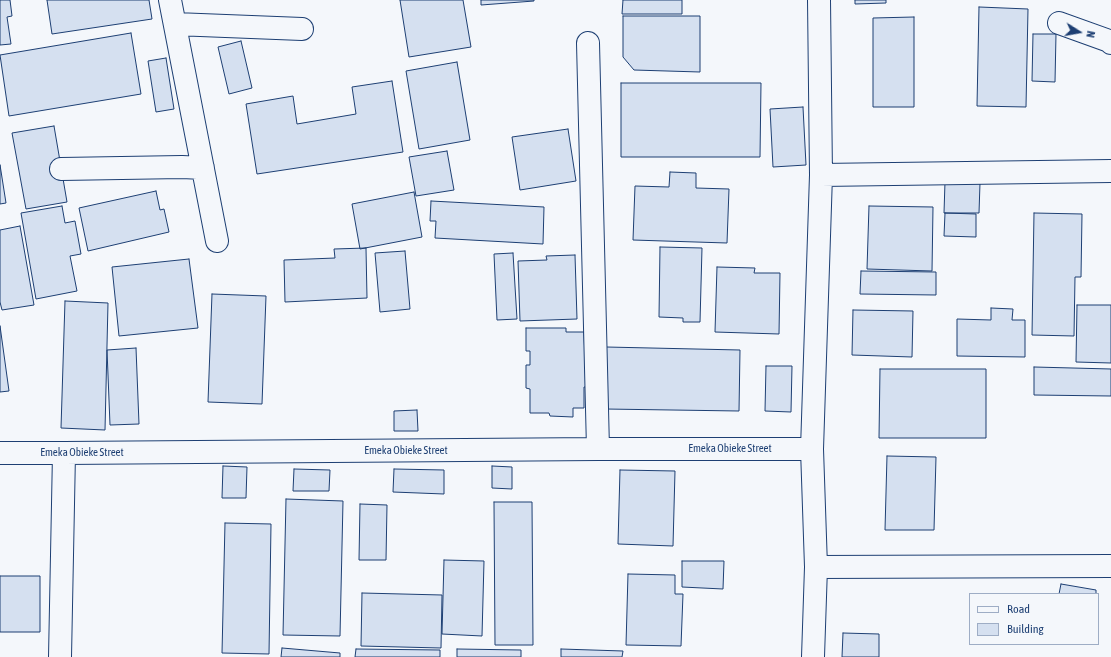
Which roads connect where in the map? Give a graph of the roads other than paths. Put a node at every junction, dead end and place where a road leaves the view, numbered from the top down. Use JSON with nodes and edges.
{"nodes":[{"id":1,"x":170,"y":0,"type":"edge"},
{"id":2,"x":819,"y":0,"type":"edge"},
{"id":3,"x":1059,"y":23,"type":"dead end"},
{"id":4,"x":175,"y":24,"type":"junction"},
{"id":5,"x":302,"y":30,"type":"dead end"},
{"id":6,"x":588,"y":43,"type":"dead end"},
{"id":7,"x":1111,"y":43,"type":"edge"},
{"id":8,"x":203,"y":168,"type":"junction"},
{"id":9,"x":61,"y":169,"type":"dead end"},
{"id":10,"x":1111,"y":171,"type":"edge"},
{"id":11,"x":821,"y":175,"type":"junction"},
{"id":12,"x":217,"y":241,"type":"dead end"},
{"id":13,"x":598,"y":449,"type":"junction"},
{"id":14,"x":812,"y":449,"type":"junction"},
{"id":15,"x":0,"y":453,"type":"edge"},
{"id":16,"x":64,"y":453,"type":"junction"},
{"id":17,"x":1111,"y":566,"type":"edge"},
{"id":18,"x":816,"y":567,"type":"junction"},
{"id":19,"x":60,"y":657,"type":"edge"},
{"id":20,"x":813,"y":657,"type":"edge"}],
"edges":[{"from":1,"to":4,"type":"street"},
{"from":2,"to":11,"type":"street"},
{"from":3,"to":7,"type":"street"},
{"from":4,"to":5,"type":"street"},
{"from":4,"to":8,"type":"street"},
{"from":6,"to":13,"type":"street"},
{"from":8,"to":9,"type":"street"},
{"from":8,"to":12,"type":"street"},
{"from":10,"to":11,"type":"street"},
{"from":11,"to":14,"type":"street"},
{"from":13,"to":14,"type":"street","name":"Emeka Obieke Street"},
{"from":13,"to":16,"type":"street","name":"Emeka Obieke Street"},
{"from":14,"to":18,"type":"street"},
{"from":15,"to":16,"type":"street","name":"Emeka Obieke Street"},
{"from":16,"to":19,"type":"street"},
{"from":17,"to":18,"type":"street"},
{"from":18,"to":20,"type":"street"}]}
